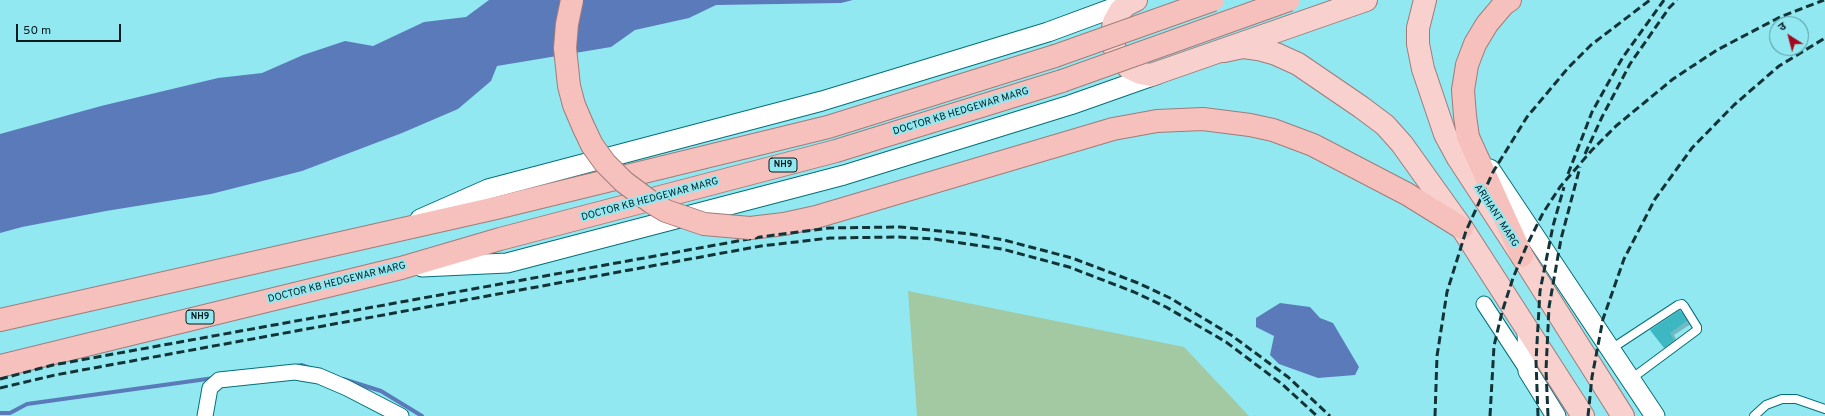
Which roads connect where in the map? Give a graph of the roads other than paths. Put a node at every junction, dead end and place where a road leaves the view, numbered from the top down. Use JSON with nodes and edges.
{"nodes":[{"id":1,"x":572,"y":0,"type":"edge"},
{"id":2,"x":1135,"y":0,"type":"edge"},
{"id":3,"x":1213,"y":0,"type":"edge"},
{"id":4,"x":1249,"y":0,"type":"edge"},
{"id":5,"x":1289,"y":0,"type":"edge"},
{"id":6,"x":1366,"y":0,"type":"edge"},
{"id":7,"x":1425,"y":0,"type":"edge"},
{"id":8,"x":1510,"y":0,"type":"edge"},
{"id":9,"x":1262,"y":37,"type":"junction"},
{"id":10,"x":1224,"y":50,"type":"junction"},
{"id":11,"x":1163,"y":72,"type":"junction"},
{"id":12,"x":1468,"y":137,"type":"junction"},
{"id":13,"x":1462,"y":228,"type":"junction"},
{"id":14,"x":386,"y":234,"type":"junction"},
{"id":15,"x":1522,"y":256,"type":"junction"},
{"id":16,"x":401,"y":268,"type":"junction"},
{"id":17,"x":1484,"y":304,"type":"dead end"},
{"id":18,"x":0,"y":320,"type":"edge"},
{"id":19,"x":1527,"y":329,"type":"junction"},
{"id":20,"x":1611,"y":349,"type":"junction"},
{"id":21,"x":0,"y":366,"type":"edge"},
{"id":22,"x":1528,"y":371,"type":"junction"},
{"id":23,"x":1631,"y":379,"type":"junction"},
{"id":24,"x":1825,"y":409,"type":"edge"},
{"id":25,"x":205,"y":416,"type":"edge"},
{"id":26,"x":401,"y":416,"type":"edge"},
{"id":27,"x":1556,"y":416,"type":"edge"},
{"id":28,"x":1582,"y":416,"type":"edge"},
{"id":29,"x":1623,"y":416,"type":"edge"},
{"id":30,"x":1655,"y":416,"type":"edge"},
{"id":31,"x":1754,"y":416,"type":"edge"}],
"edges":[{"from":1,"to":13,"type":"highway","bridge":true},
{"from":2,"to":11,"type":"main road"},
{"from":2,"to":14,"type":"street"},
{"from":3,"to":14,"type":"highway","bridge":true},
{"from":4,"to":9,"type":"main road"},
{"from":5,"to":16,"type":"highway","name":"DOCTOR KB HEDGEWAR MARG","number":"NH9","bridge":true},
{"from":6,"to":9,"type":"main road"},
{"from":7,"to":15,"type":"main road","name":"ARIHANT MARG"},
{"from":8,"to":12,"type":"highway"},
{"from":9,"to":10,"type":"main road"},
{"from":10,"to":11,"type":"main road"},
{"from":10,"to":13,"type":"main road"},
{"from":11,"to":16,"type":"street"},
{"from":12,"to":15,"type":"highway"},
{"from":12,"to":20,"type":"street"},
{"from":13,"to":19,"type":"main road"},
{"from":14,"to":18,"type":"highway"},
{"from":15,"to":29,"type":"main road","name":"ARIHANT MARG"},
{"from":16,"to":21,"type":"highway","name":"DOCTOR KB HEDGEWAR MARG","number":"NH9"},
{"from":17,"to":22,"type":"street"},
{"from":19,"to":22,"type":"street"},
{"from":19,"to":28,"type":"main road"},
{"from":20,"to":23,"type":"street"},
{"from":20,"to":23,"type":"lane"},
{"from":22,"to":27,"type":"street"},
{"from":23,"to":30,"type":"street"},
{"from":24,"to":31,"type":"lane"},
{"from":25,"to":26,"type":"street"}]}
